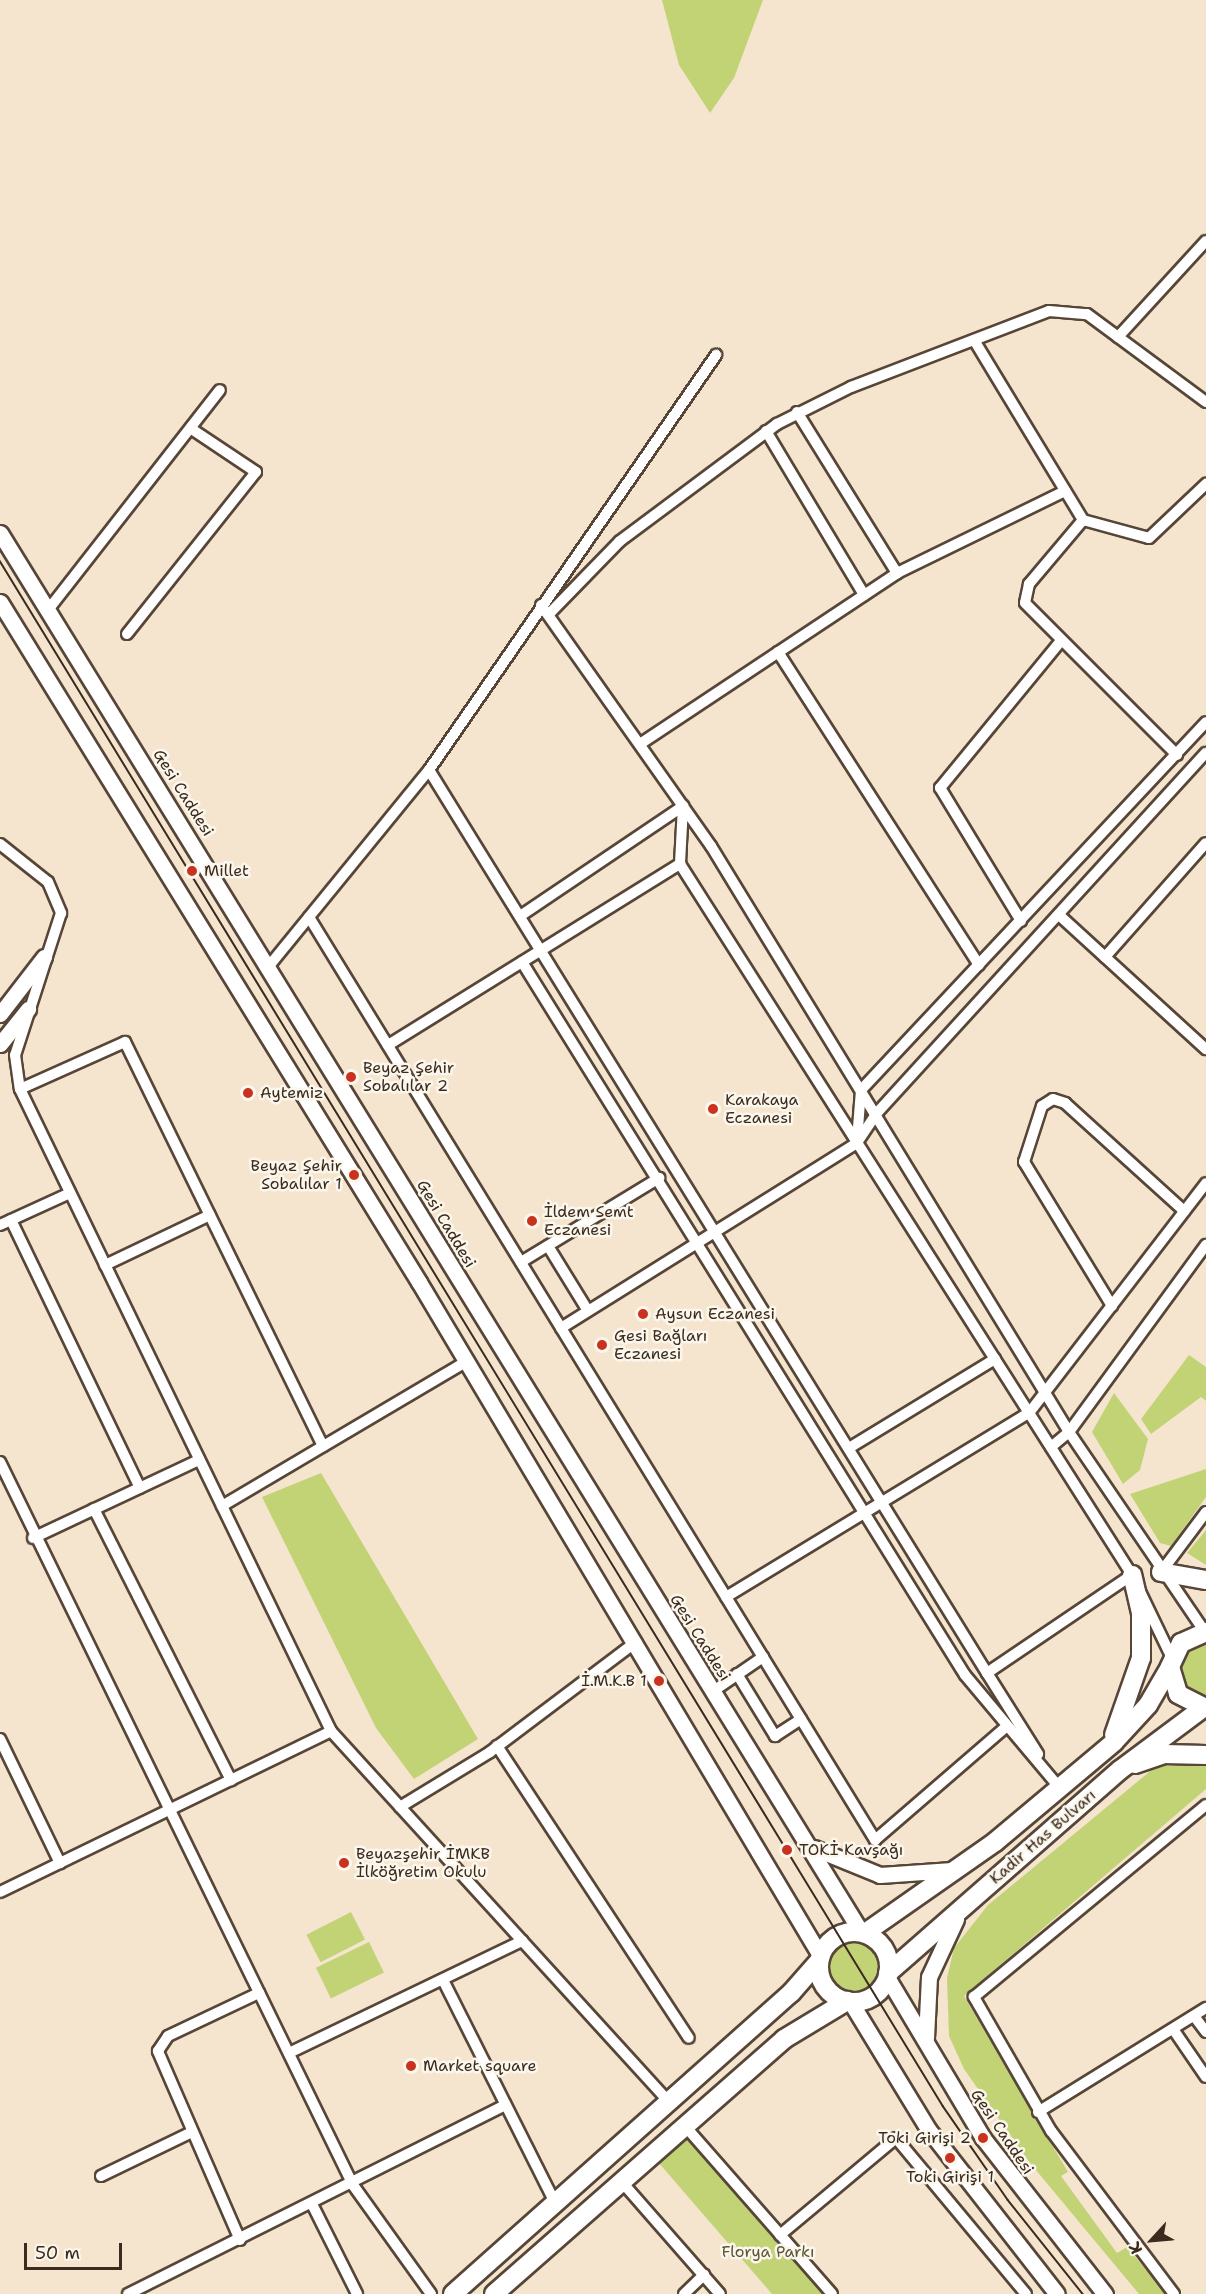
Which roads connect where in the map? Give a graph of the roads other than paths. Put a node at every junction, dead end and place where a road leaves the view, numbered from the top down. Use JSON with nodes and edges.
{"nodes":[{"id":1,"x":1206,"y":241,"type":"edge"},
{"id":2,"x":1118,"y":337,"type":"junction"},
{"id":3,"x":974,"y":340,"type":"junction"},
{"id":4,"x":716,"y":355,"type":"dead end"},
{"id":5,"x":220,"y":390,"type":"dead end"},
{"id":6,"x":1206,"y":402,"type":"edge"},
{"id":7,"x":797,"y":412,"type":"junction"},
{"id":8,"x":190,"y":428,"type":"junction"},
{"id":9,"x":766,"y":431,"type":"junction"},
{"id":10,"x":1206,"y":484,"type":"edge"},
{"id":11,"x":1065,"y":491,"type":"junction"},
{"id":12,"x":1083,"y":520,"type":"junction"},
{"id":13,"x":0,"y":533,"type":"edge"},
{"id":14,"x":897,"y":573,"type":"junction"},
{"id":15,"x":864,"y":595,"type":"junction"},
{"id":16,"x":0,"y":602,"type":"edge"},
{"id":17,"x":541,"y":605,"type":"junction"},
{"id":18,"x":48,"y":610,"type":"junction"},
{"id":19,"x":550,"y":613,"type":"junction"},
{"id":20,"x":127,"y":634,"type":"dead end"},
{"id":21,"x":1059,"y":643,"type":"junction"},
{"id":22,"x":778,"y":652,"type":"junction"},
{"id":23,"x":1206,"y":722,"type":"edge"},
{"id":24,"x":640,"y":744,"type":"junction"},
{"id":25,"x":1206,"y":753,"type":"edge"},
{"id":26,"x":1177,"y":755,"type":"junction"},
{"id":27,"x":429,"y":770,"type":"junction"},
{"id":28,"x":683,"y":806,"type":"junction"},
{"id":29,"x":1206,"y":843,"type":"edge"},
{"id":30,"x":0,"y":844,"type":"edge"},
{"id":31,"x":680,"y":864,"type":"junction"},
{"id":32,"x":1059,"y":915,"type":"junction"},
{"id":33,"x":520,"y":916,"type":"junction"},
{"id":34,"x":309,"y":917,"type":"junction"},
{"id":35,"x":1021,"y":921,"type":"junction"},
{"id":36,"x":542,"y":950,"type":"junction"},
{"id":37,"x":44,"y":957,"type":"junction"},
{"id":38,"x":1105,"y":957,"type":"junction"},
{"id":39,"x":522,"y":962,"type":"junction"},
{"id":40,"x":979,"y":965,"type":"junction"},
{"id":41,"x":269,"y":966,"type":"junction"},
{"id":42,"x":28,"y":1009,"type":"junction"},
{"id":43,"x":0,"y":1014,"type":"edge"},
{"id":44,"x":0,"y":1044,"type":"edge"},
{"id":45,"x":388,"y":1045,"type":"junction"},
{"id":46,"x":1206,"y":1049,"type":"edge"},
{"id":47,"x":20,"y":1089,"type":"junction"},
{"id":48,"x":861,"y":1089,"type":"junction"},
{"id":49,"x":876,"y":1114,"type":"junction"},
{"id":50,"x":856,"y":1144,"type":"junction"},
{"id":51,"x":658,"y":1178,"type":"junction"},
{"id":52,"x":1206,"y":1183,"type":"edge"},
{"id":53,"x":70,"y":1193,"type":"junction"},
{"id":54,"x":1185,"y":1211,"type":"junction"},
{"id":55,"x":210,"y":1215,"type":"junction"},
{"id":56,"x":11,"y":1220,"type":"junction"},
{"id":57,"x":0,"y":1225,"type":"edge"},
{"id":58,"x":717,"y":1231,"type":"junction"},
{"id":59,"x":699,"y":1242,"type":"junction"},
{"id":60,"x":1206,"y":1245,"type":"edge"},
{"id":61,"x":548,"y":1246,"type":"junction"},
{"id":62,"x":521,"y":1263,"type":"junction"},
{"id":63,"x":105,"y":1265,"type":"junction"},
{"id":64,"x":1112,"y":1306,"type":"junction"},
{"id":65,"x":588,"y":1311,"type":"junction"},
{"id":66,"x":561,"y":1328,"type":"junction"},
{"id":67,"x":995,"y":1359,"type":"junction"},
{"id":68,"x":467,"y":1361,"type":"junction"},
{"id":69,"x":1046,"y":1394,"type":"junction"},
{"id":70,"x":1029,"y":1413,"type":"junction"},
{"id":71,"x":1069,"y":1432,"type":"junction"},
{"id":72,"x":323,"y":1446,"type":"junction"},
{"id":73,"x":1051,"y":1447,"type":"junction"},
{"id":74,"x":849,"y":1448,"type":"junction"},
{"id":75,"x":199,"y":1460,"type":"junction"},
{"id":76,"x":0,"y":1462,"type":"edge"},
{"id":77,"x":140,"y":1488,"type":"junction"},
{"id":78,"x":882,"y":1502,"type":"junction"},
{"id":79,"x":222,"y":1506,"type":"junction"},
{"id":80,"x":94,"y":1509,"type":"junction"},
{"id":81,"x":1206,"y":1512,"type":"edge"},
{"id":82,"x":865,"y":1513,"type":"junction"},
{"id":83,"x":33,"y":1538,"type":"junction"},
{"id":84,"x":1161,"y":1572,"type":"junction"},
{"id":85,"x":1132,"y":1575,"type":"junction"},
{"id":86,"x":1206,"y":1580,"type":"edge"},
{"id":87,"x":726,"y":1597,"type":"junction"},
{"id":88,"x":1205,"y":1632,"type":"edge"},
{"id":89,"x":636,"y":1642,"type":"junction"},
{"id":90,"x":763,"y":1657,"type":"junction"},
{"id":91,"x":1171,"y":1663,"type":"junction"},
{"id":92,"x":987,"y":1673,"type":"junction"},
{"id":93,"x":737,"y":1674,"type":"junction"},
{"id":94,"x":712,"y":1692,"type":"junction"},
{"id":95,"x":1204,"y":1708,"type":"edge"},
{"id":96,"x":801,"y":1719,"type":"junction"},
{"id":97,"x":1007,"y":1726,"type":"junction"},
{"id":98,"x":331,"y":1731,"type":"junction"},
{"id":99,"x":0,"y":1739,"type":"edge"},
{"id":100,"x":497,"y":1746,"type":"junction"},
{"id":101,"x":1106,"y":1748,"type":"junction"},
{"id":102,"x":1206,"y":1755,"type":"edge"},
{"id":103,"x":4,"y":1757,"type":"edge"},
{"id":104,"x":1120,"y":1770,"type":"junction"},
{"id":105,"x":231,"y":1780,"type":"junction"},
{"id":106,"x":1059,"y":1787,"type":"junction"},
{"id":107,"x":1206,"y":1805,"type":"edge"},
{"id":108,"x":400,"y":1808,"type":"junction"},
{"id":109,"x":168,"y":1810,"type":"junction"},
{"id":110,"x":812,"y":1847,"type":"junction"},
{"id":111,"x":60,"y":1863,"type":"junction"},
{"id":112,"x":960,"y":1868,"type":"junction"},
{"id":113,"x":0,"y":1892,"type":"edge"},
{"id":114,"x":970,"y":1899,"type":"junction"},
{"id":115,"x":863,"y":1933,"type":"junction"},
{"id":116,"x":522,"y":1941,"type":"junction"},
{"id":117,"x":820,"y":1959,"type":"junction"},
{"id":118,"x":888,"y":1975,"type":"junction"},
{"id":119,"x":443,"y":1980,"type":"junction"},
{"id":120,"x":259,"y":1992,"type":"junction"},
{"id":121,"x":848,"y":2001,"type":"junction"},
{"id":122,"x":1206,"y":2008,"type":"edge"},
{"id":123,"x":1194,"y":2016,"type":"junction"},
{"id":124,"x":1173,"y":2029,"type":"junction"},
{"id":125,"x":1206,"y":2032,"type":"edge"},
{"id":126,"x":689,"y":2038,"type":"dead end"},
{"id":127,"x":926,"y":2041,"type":"junction"},
{"id":128,"x":289,"y":2054,"type":"junction"},
{"id":129,"x":1206,"y":2078,"type":"edge"},
{"id":130,"x":669,"y":2102,"type":"junction"},
{"id":131,"x":506,"y":2105,"type":"junction"},
{"id":132,"x":1038,"y":2112,"type":"junction"},
{"id":133,"x":684,"y":2126,"type":"junction"},
{"id":134,"x":192,"y":2132,"type":"junction"},
{"id":135,"x":101,"y":2176,"type":"dead end"},
{"id":136,"x":621,"y":2181,"type":"junction"},
{"id":137,"x":353,"y":2185,"type":"junction"},
{"id":138,"x":555,"y":2203,"type":"junction"},
{"id":139,"x":312,"y":2205,"type":"junction"},
{"id":140,"x":780,"y":2235,"type":"junction"},
{"id":141,"x":240,"y":2240,"type":"junction"},
{"id":142,"x":704,"y":2275,"type":"junction"},
{"id":143,"x":132,"y":2293,"type":"edge"},
{"id":144,"x":357,"y":2294,"type":"edge"},
{"id":145,"x":431,"y":2294,"type":"edge"},
{"id":146,"x":453,"y":2294,"type":"edge"},
{"id":147,"x":494,"y":2294,"type":"edge"},
{"id":148,"x":684,"y":2294,"type":"edge"},
{"id":149,"x":720,"y":2294,"type":"edge"},
{"id":150,"x":832,"y":2294,"type":"edge"},
{"id":151,"x":1026,"y":2294,"type":"edge"},
{"id":152,"x":1057,"y":2294,"type":"edge"},
{"id":153,"x":1105,"y":2294,"type":"edge"},
{"id":154,"x":1174,"y":2294,"type":"edge"}],
"edges":[{"from":1,"to":2,"type":"street"},
{"from":2,"to":3,"type":"street"},
{"from":2,"to":6,"type":"street"},
{"from":3,"to":7,"type":"street"},
{"from":3,"to":11,"type":"street"},
{"from":4,"to":17,"type":"street"},
{"from":5,"to":8,"type":"street"},
{"from":7,"to":9,"type":"street"},
{"from":7,"to":14,"type":"street"},
{"from":8,"to":18,"type":"street"},
{"from":8,"to":20,"type":"street"},
{"from":9,"to":15,"type":"street"},
{"from":9,"to":19,"type":"street"},
{"from":10,"to":12,"type":"street"},
{"from":11,"to":12,"type":"street"},
{"from":11,"to":14,"type":"street"},
{"from":12,"to":21,"type":"street"},
{"from":13,"to":18,"type":"main road","name":"Gesi Caddesi"},
{"from":14,"to":15,"type":"street"},
{"from":15,"to":22,"type":"street"},
{"from":16,"to":68,"type":"main road"},
{"from":17,"to":19,"type":"street"},
{"from":17,"to":27,"type":"street"},
{"from":18,"to":41,"type":"main road","name":"Gesi Caddesi"},
{"from":19,"to":24,"type":"street"},
{"from":21,"to":26,"type":"street"},
{"from":21,"to":35,"type":"street"},
{"from":22,"to":24,"type":"street"},
{"from":22,"to":40,"type":"street"},
{"from":23,"to":26,"type":"street"},
{"from":24,"to":28,"type":"street"},
{"from":25,"to":32,"type":"street"},
{"from":26,"to":35,"type":"street"},
{"from":27,"to":33,"type":"street"},
{"from":27,"to":34,"type":"street"},
{"from":28,"to":31,"type":"street"},
{"from":28,"to":33,"type":"street"},
{"from":28,"to":48,"type":"street"},
{"from":29,"to":38,"type":"street"},
{"from":30,"to":37,"type":"street"},
{"from":31,"to":36,"type":"street"},
{"from":31,"to":50,"type":"street"},
{"from":32,"to":38,"type":"street"},
{"from":32,"to":49,"type":"street"},
{"from":33,"to":36,"type":"street"},
{"from":34,"to":41,"type":"street"},
{"from":34,"to":45,"type":"street"},
{"from":35,"to":40,"type":"street"},
{"from":36,"to":39,"type":"street"},
{"from":36,"to":58,"type":"street"},
{"from":37,"to":42,"type":"street"},
{"from":37,"to":43,"type":"main road"},
{"from":38,"to":46,"type":"street"},
{"from":39,"to":45,"type":"street"},
{"from":39,"to":51,"type":"street"},
{"from":40,"to":48,"type":"street"},
{"from":41,"to":94,"type":"main road","name":"Gesi Caddesi"},
{"from":42,"to":44,"type":"main road"},
{"from":42,"to":47,"type":"street"},
{"from":45,"to":62,"type":"street"},
{"from":47,"to":53,"type":"street"},
{"from":47,"to":55,"type":"street"},
{"from":48,"to":49,"type":"street"},
{"from":48,"to":50,"type":"street"},
{"from":49,"to":50,"type":"street"},
{"from":49,"to":69,"type":"street"},
{"from":50,"to":58,"type":"street"},
{"from":50,"to":67,"type":"street"},
{"from":51,"to":59,"type":"street"},
{"from":51,"to":61,"type":"street"},
{"from":52,"to":54,"type":"street"},
{"from":53,"to":56,"type":"street"},
{"from":53,"to":63,"type":"street"},
{"from":54,"to":64,"type":"street"},
{"from":54,"to":64,"type":"street"},
{"from":55,"to":63,"type":"street"},
{"from":55,"to":72,"type":"street"},
{"from":56,"to":57,"type":"street"},
{"from":56,"to":77,"type":"street"},
{"from":58,"to":59,"type":"street"},
{"from":58,"to":74,"type":"street"},
{"from":59,"to":65,"type":"street"},
{"from":59,"to":82,"type":"street"},
{"from":60,"to":71,"type":"street"},
{"from":61,"to":62,"type":"street"},
{"from":61,"to":65,"type":"street"},
{"from":62,"to":66,"type":"street"},
{"from":63,"to":75,"type":"street"},
{"from":64,"to":69,"type":"street"},
{"from":65,"to":66,"type":"street"},
{"from":66,"to":87,"type":"street"},
{"from":67,"to":70,"type":"street"},
{"from":67,"to":74,"type":"street"},
{"from":68,"to":72,"type":"street"},
{"from":68,"to":89,"type":"main road"},
{"from":69,"to":70,"type":"street"},
{"from":69,"to":71,"type":"street"},
{"from":70,"to":73,"type":"street"},
{"from":70,"to":78,"type":"street"},
{"from":71,"to":73,"type":"street"},
{"from":71,"to":84,"type":"street"},
{"from":72,"to":79,"type":"street"},
{"from":73,"to":85,"type":"street"},
{"from":74,"to":78,"type":"street"},
{"from":75,"to":77,"type":"street"},
{"from":75,"to":79,"type":"street"},
{"from":76,"to":83,"type":"street"},
{"from":77,"to":80,"type":"street"},
{"from":78,"to":82,"type":"street"},
{"from":78,"to":92,"type":"street"},
{"from":79,"to":98,"type":"street"},
{"from":80,"to":83,"type":"street"},
{"from":80,"to":105,"type":"street"},
{"from":81,"to":84,"type":"street"},
{"from":82,"to":87,"type":"street"},
{"from":82,"to":97,"type":"street"},
{"from":83,"to":109,"type":"street"},
{"from":84,"to":86,"type":"highway"},
{"from":84,"to":88,"type":"street"},
{"from":85,"to":91,"type":"street"},
{"from":85,"to":92,"type":"street"},
{"from":85,"to":101,"type":"highway"},
{"from":87,"to":90,"type":"street"},
{"from":88,"to":91,"type":"highway","name":"Kadir Has Bulvarı"},
{"from":89,"to":100,"type":"street"},
{"from":89,"to":117,"type":"main road"},
{"from":90,"to":93,"type":"street"},
{"from":90,"to":96,"type":"street"},
{"from":91,"to":95,"type":"highway"},
{"from":91,"to":101,"type":"highway","name":"Kadir Has Bulvarı"},
{"from":92,"to":106,"type":"street"},
{"from":93,"to":94,"type":"street"},
{"from":93,"to":96,"type":"street"},
{"from":94,"to":110,"type":"main road","name":"Gesi Caddesi"},
{"from":95,"to":104,"type":"highway","name":"Kadir Has Bulvarı"},
{"from":96,"to":97,"type":"street"},
{"from":97,"to":106,"type":"street"},
{"from":98,"to":105,"type":"street"},
{"from":98,"to":108,"type":"street"},
{"from":99,"to":103,"type":"street"},
{"from":100,"to":108,"type":"street"},
{"from":100,"to":126,"type":"street"},
{"from":101,"to":106,"type":"highway","name":"Kadir Has Bulvarı"},
{"from":102,"to":104,"type":"highway"},
{"from":103,"to":111,"type":"street"},
{"from":104,"to":114,"type":"highway","name":"Kadir Has Bulvarı"},
{"from":105,"to":109,"type":"street"},
{"from":106,"to":112,"type":"highway","name":"Kadir Has Bulvarı"},
{"from":107,"to":132,"type":"street"},
{"from":108,"to":116,"type":"street"},
{"from":109,"to":111,"type":"street"},
{"from":109,"to":120,"type":"street"},
{"from":110,"to":112,"type":"main road"},
{"from":110,"to":115,"type":"main road","name":"Gesi Caddesi"},
{"from":111,"to":113,"type":"street"},
{"from":112,"to":115,"type":"highway","name":"Kadir Has Bulvarı"},
{"from":114,"to":118,"type":"highway","name":"Kadir Has Bulvarı"},
{"from":114,"to":127,"type":"main road"},
{"from":115,"to":117,"type":"highway"},
{"from":115,"to":118,"type":"highway"},
{"from":116,"to":119,"type":"street"},
{"from":116,"to":130,"type":"street"},
{"from":117,"to":121,"type":"highway"},
{"from":117,"to":130,"type":"highway"},
{"from":118,"to":121,"type":"highway"},
{"from":118,"to":127,"type":"main road","name":"Gesi Caddesi"},
{"from":119,"to":128,"type":"street"},
{"from":119,"to":131,"type":"street"},
{"from":120,"to":128,"type":"street"},
{"from":120,"to":134,"type":"street"},
{"from":121,"to":133,"type":"highway"},
{"from":121,"to":152,"type":"main road"},
{"from":122,"to":123,"type":"street"},
{"from":123,"to":124,"type":"street"},
{"from":123,"to":125,"type":"street"},
{"from":124,"to":129,"type":"street"},
{"from":124,"to":132,"type":"street"},
{"from":127,"to":153,"type":"main road","name":"Gesi Caddesi"},
{"from":128,"to":137,"type":"street"},
{"from":130,"to":138,"type":"highway"},
{"from":131,"to":137,"type":"street"},
{"from":131,"to":138,"type":"street"},
{"from":132,"to":154,"type":"street"},
{"from":133,"to":136,"type":"highway"},
{"from":133,"to":140,"type":"street"},
{"from":134,"to":135,"type":"street"},
{"from":134,"to":141,"type":"street"},
{"from":136,"to":142,"type":"street"},
{"from":136,"to":147,"type":"highway"},
{"from":137,"to":139,"type":"street"},
{"from":137,"to":145,"type":"street"},
{"from":138,"to":146,"type":"highway"},
{"from":139,"to":141,"type":"street"},
{"from":139,"to":144,"type":"street"},
{"from":140,"to":150,"type":"street"},
{"from":140,"to":151,"type":"street"},
{"from":141,"to":143,"type":"street"},
{"from":142,"to":148,"type":"street"},
{"from":142,"to":149,"type":"street"}]}
